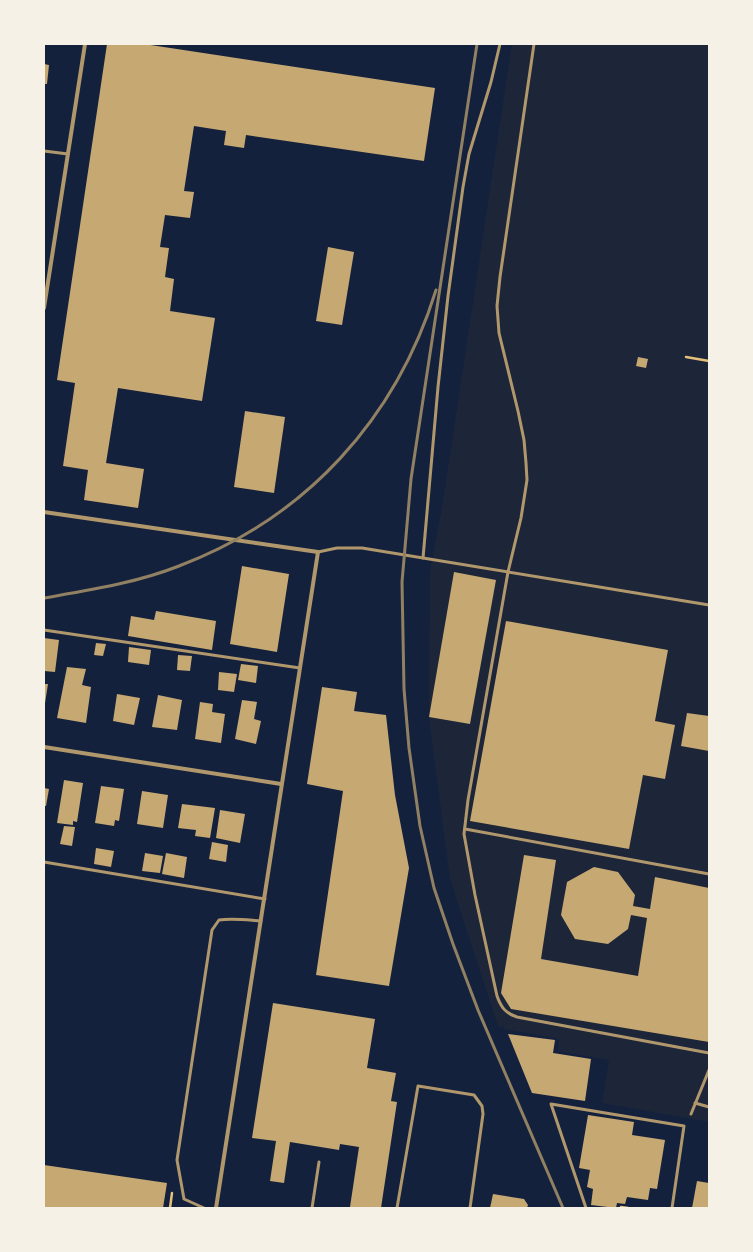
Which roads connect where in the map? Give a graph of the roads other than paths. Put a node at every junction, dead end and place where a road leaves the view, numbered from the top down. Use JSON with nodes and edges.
{"nodes":[{"id":1,"x":85,"y":44,"type":"edge"},
{"id":2,"x":500,"y":44,"type":"edge"},
{"id":3,"x":534,"y":44,"type":"edge"},
{"id":4,"x":44,"y":151,"type":"edge"},
{"id":5,"x":68,"y":154,"type":"junction"},
{"id":6,"x":46,"y":278,"type":"edge"},
{"id":7,"x":44,"y":308,"type":"edge"},
{"id":8,"x":44,"y":512,"type":"edge"},
{"id":9,"x":318,"y":552,"type":"junction"},
{"id":10,"x":422,"y":558,"type":"junction"},
{"id":11,"x":508,"y":572,"type":"junction"},
{"id":12,"x":709,"y":605,"type":"edge"},
{"id":13,"x":44,"y":630,"type":"edge"},
{"id":14,"x":300,"y":668,"type":"junction"},
{"id":15,"x":44,"y":747,"type":"edge"},
{"id":16,"x":281,"y":784,"type":"junction"},
{"id":17,"x":465,"y":829,"type":"junction"},
{"id":18,"x":44,"y":862,"type":"edge"},
{"id":19,"x":709,"y":874,"type":"edge"},
{"id":20,"x":265,"y":899,"type":"junction"},
{"id":21,"x":261,"y":921,"type":"junction"},
{"id":22,"x":709,"y":1053,"type":"edge"},
{"id":23,"x":709,"y":1070,"type":"edge"},
{"id":24,"x":695,"y":1102,"type":"junction"},
{"id":25,"x":709,"y":1106,"type":"edge"},
{"id":26,"x":691,"y":1114,"type":"dead end"},
{"id":27,"x":319,"y":1162,"type":"dead end"},
{"id":28,"x":204,"y":1208,"type":"edge"},
{"id":29,"x":216,"y":1208,"type":"edge"},
{"id":30,"x":312,"y":1208,"type":"edge"},
{"id":31,"x":397,"y":1208,"type":"edge"},
{"id":32,"x":470,"y":1208,"type":"edge"},
{"id":33,"x":586,"y":1208,"type":"edge"},
{"id":34,"x":672,"y":1208,"type":"edge"}],
"edges":[{"from":1,"to":5,"type":"street"},
{"from":2,"to":10,"type":"lane"},
{"from":3,"to":11,"type":"lane"},
{"from":4,"to":5,"type":"lane"},
{"from":5,"to":6,"type":"street"},
{"from":6,"to":7,"type":"street"},
{"from":8,"to":9,"type":"street"},
{"from":9,"to":10,"type":"lane"},
{"from":9,"to":14,"type":"street"},
{"from":10,"to":11,"type":"lane"},
{"from":11,"to":12,"type":"lane"},
{"from":11,"to":17,"type":"lane"},
{"from":13,"to":14,"type":"lane"},
{"from":14,"to":16,"type":"street"},
{"from":15,"to":16,"type":"street"},
{"from":16,"to":20,"type":"street"},
{"from":17,"to":19,"type":"lane"},
{"from":17,"to":22,"type":"lane"},
{"from":18,"to":20,"type":"lane"},
{"from":20,"to":21,"type":"street"},
{"from":21,"to":28,"type":"lane"},
{"from":21,"to":29,"type":"street"},
{"from":23,"to":24,"type":"lane"},
{"from":24,"to":25,"type":"lane"},
{"from":24,"to":26,"type":"lane"},
{"from":27,"to":30,"type":"lane"},
{"from":31,"to":32,"type":"lane"},
{"from":33,"to":34,"type":"lane"}]}
